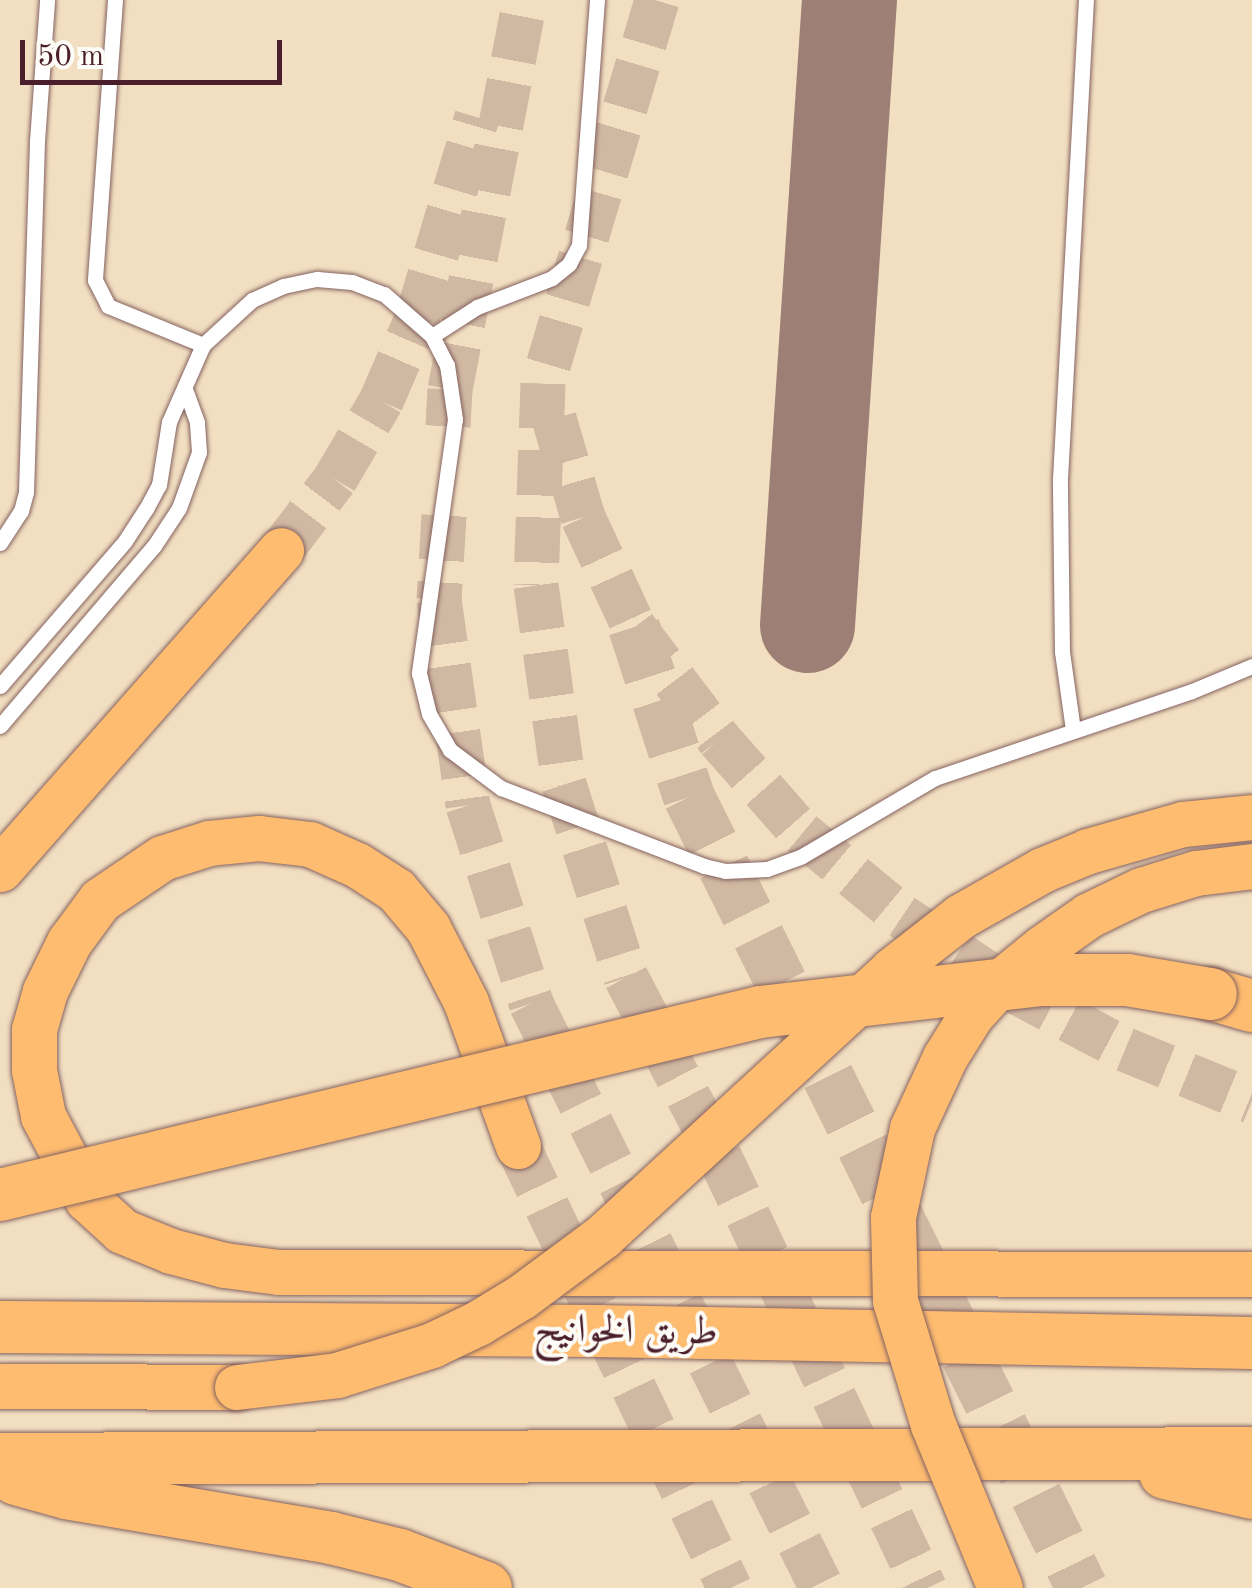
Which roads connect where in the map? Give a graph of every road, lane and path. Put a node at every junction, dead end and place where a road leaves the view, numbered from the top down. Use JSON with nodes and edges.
{"nodes":[{"id":1,"x":47,"y":0,"type":"edge"},
{"id":2,"x":115,"y":0,"type":"edge"},
{"id":3,"x":597,"y":0,"type":"edge"},
{"id":4,"x":1086,"y":0,"type":"edge"},
{"id":5,"x":432,"y":336,"type":"junction"},
{"id":6,"x":204,"y":345,"type":"junction"},
{"id":7,"x":186,"y":391,"type":"junction"},
{"id":8,"x":0,"y":543,"type":"edge"},
{"id":9,"x":281,"y":550,"type":"tunnel mouth"},
{"id":10,"x":1252,"y":666,"type":"edge"},
{"id":11,"x":0,"y":686,"type":"edge"},
{"id":12,"x":0,"y":726,"type":"edge"},
{"id":13,"x":1073,"y":730,"type":"junction"},
{"id":14,"x":1252,"y":816,"type":"edge"},
{"id":15,"x":1252,"y":866,"type":"edge"},
{"id":16,"x":0,"y":869,"type":"edge"},
{"id":17,"x":1252,"y":1006,"type":"edge"},
{"id":18,"x":518,"y":1146,"type":"tunnel mouth"},
{"id":19,"x":0,"y":1194,"type":"edge"},
{"id":20,"x":1242,"y":1268,"type":"edge"},
{"id":21,"x":0,"y":1327,"type":"edge"},
{"id":22,"x":1252,"y":1343,"type":"edge"},
{"id":23,"x":0,"y":1386,"type":"edge"},
{"id":24,"x":1252,"y":1453,"type":"edge"},
{"id":25,"x":1112,"y":1454,"type":"junction"},
{"id":26,"x":0,"y":1459,"type":"edge"},
{"id":27,"x":0,"y":1475,"type":"edge"},
{"id":28,"x":1252,"y":1493,"type":"edge"},
{"id":29,"x":486,"y":1588,"type":"edge"},
{"id":30,"x":1000,"y":1588,"type":"edge"}],
"edges":[{"from":1,"to":8,"type":"lane"},
{"from":2,"to":6,"type":"lane"},
{"from":3,"to":5,"type":"lane"},
{"from":4,"to":13,"type":"lane"},
{"from":5,"to":6,"type":"lane"},
{"from":5,"to":13,"type":"lane"},
{"from":6,"to":7,"type":"lane"},
{"from":7,"to":11,"type":"lane"},
{"from":7,"to":12,"type":"lane"},
{"from":9,"to":16,"type":"main road"},
{"from":10,"to":13,"type":"lane"},
{"from":14,"to":23,"type":"main road","bridge":true},
{"from":15,"to":30,"type":"main road","bridge":true},
{"from":17,"to":19,"type":"highway","bridge":true},
{"from":18,"to":20,"type":"main road"},
{"from":21,"to":22,"type":"highway","name":"طريق الخوانيج"},
{"from":24,"to":25,"type":"highway"},
{"from":25,"to":26,"type":"highway"},
{"from":25,"to":28,"type":"highway"},
{"from":27,"to":29,"type":"highway"}]}
